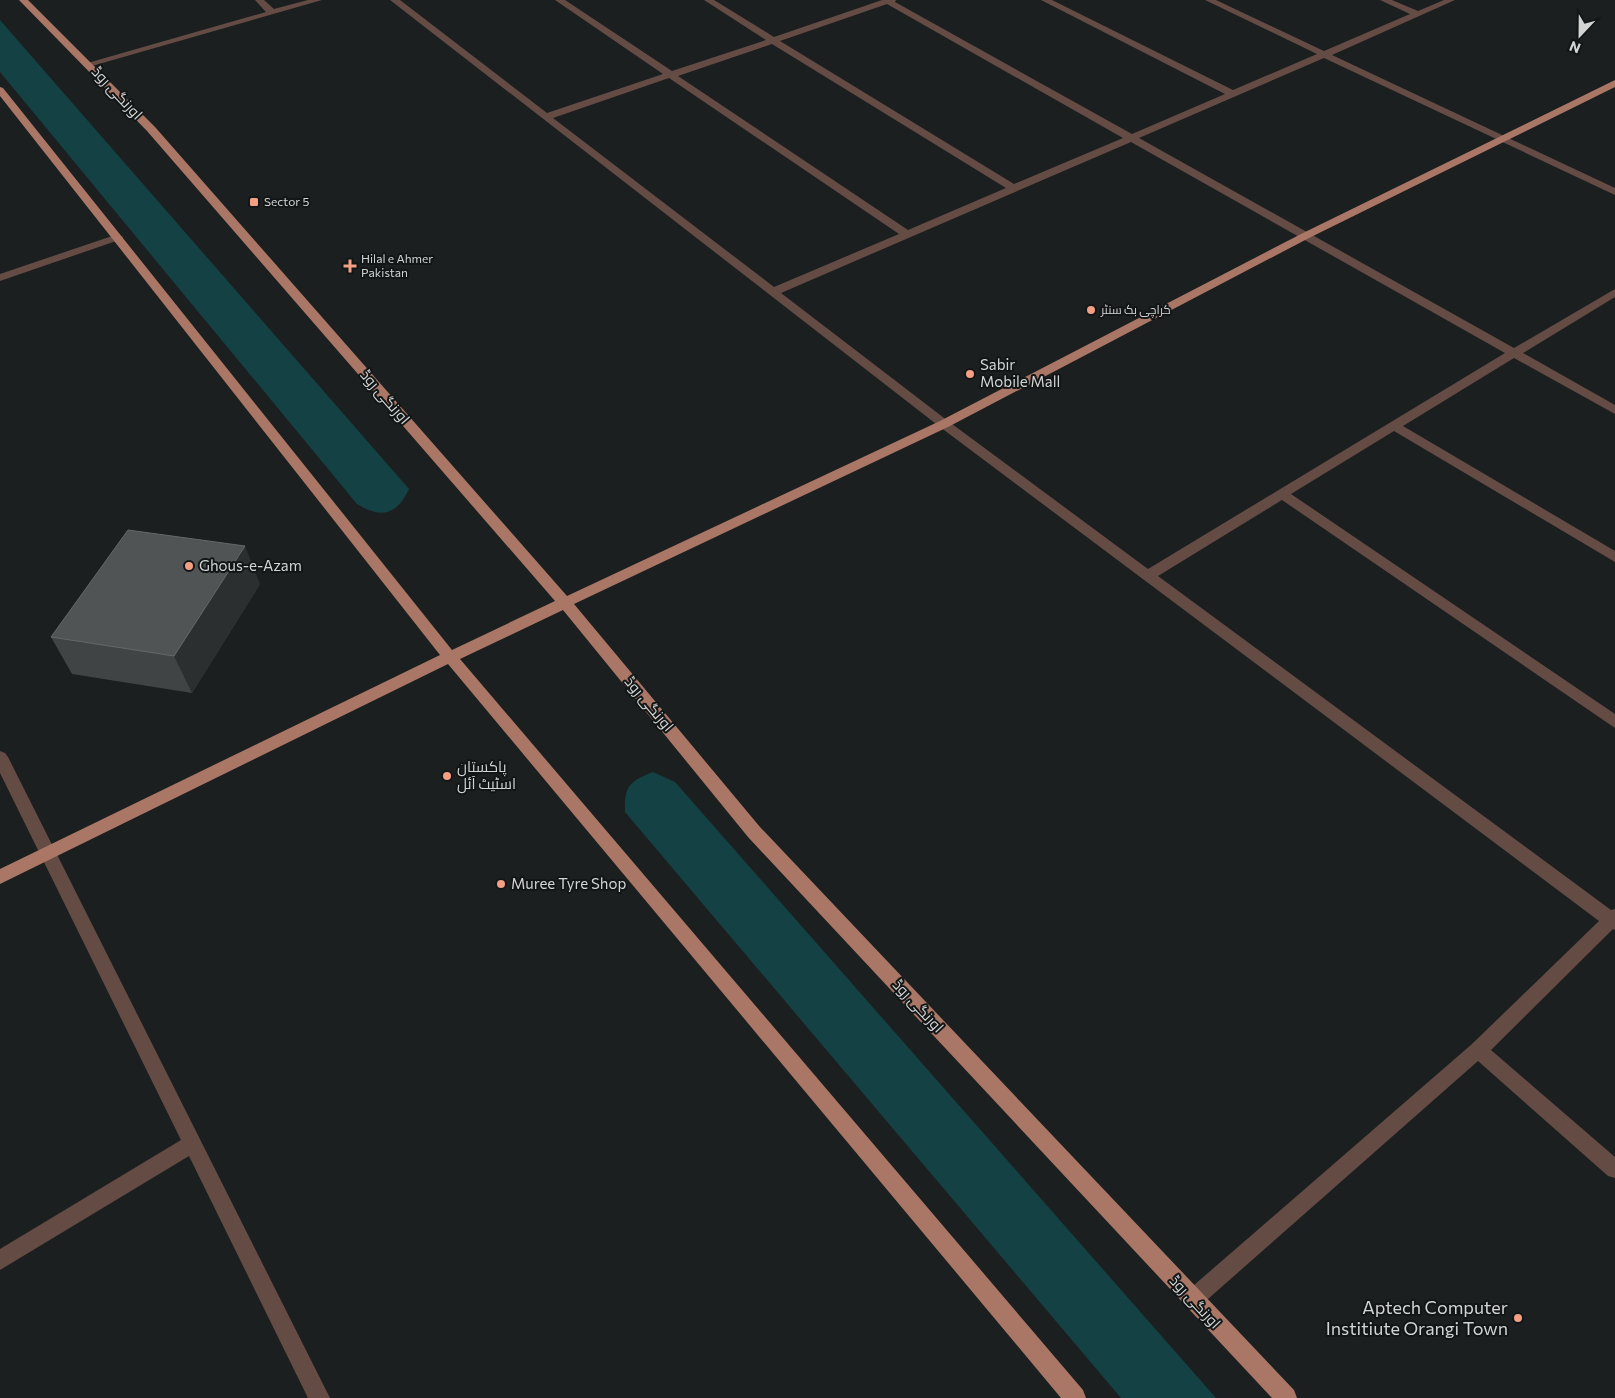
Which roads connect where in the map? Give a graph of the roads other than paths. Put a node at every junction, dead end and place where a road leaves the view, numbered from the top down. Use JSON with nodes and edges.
{"nodes":[{"id":1,"x":23,"y":0,"type":"edge"},
{"id":2,"x":259,"y":0,"type":"edge"},
{"id":3,"x":318,"y":0,"type":"edge"},
{"id":4,"x":394,"y":0,"type":"edge"},
{"id":5,"x":559,"y":0,"type":"edge"},
{"id":6,"x":708,"y":0,"type":"edge"},
{"id":7,"x":888,"y":0,"type":"edge"},
{"id":8,"x":1044,"y":0,"type":"edge"},
{"id":9,"x":1209,"y":0,"type":"edge"},
{"id":10,"x":1384,"y":0,"type":"edge"},
{"id":11,"x":1451,"y":0,"type":"edge"},
{"id":12,"x":273,"y":13,"type":"junction"},
{"id":13,"x":1418,"y":14,"type":"junction"},
{"id":14,"x":773,"y":40,"type":"junction"},
{"id":15,"x":1323,"y":55,"type":"junction"},
{"id":16,"x":90,"y":64,"type":"junction"},
{"id":17,"x":671,"y":75,"type":"junction"},
{"id":18,"x":1615,"y":83,"type":"edge"},
{"id":19,"x":0,"y":90,"type":"edge"},
{"id":20,"x":1233,"y":94,"type":"junction"},
{"id":21,"x":546,"y":117,"type":"junction"},
{"id":22,"x":1131,"y":138,"type":"junction"},
{"id":23,"x":1503,"y":138,"type":"junction"},
{"id":24,"x":1013,"y":188,"type":"junction"},
{"id":25,"x":1615,"y":192,"type":"edge"},
{"id":26,"x":907,"y":234,"type":"junction"},
{"id":27,"x":1305,"y":236,"type":"junction"},
{"id":28,"x":118,"y":237,"type":"junction"},
{"id":29,"x":0,"y":278,"type":"edge"},
{"id":30,"x":773,"y":292,"type":"junction"},
{"id":31,"x":1614,"y":293,"type":"edge"},
{"id":32,"x":1514,"y":353,"type":"junction"},
{"id":33,"x":1615,"y":410,"type":"edge"},
{"id":34,"x":944,"y":424,"type":"junction"},
{"id":35,"x":1394,"y":426,"type":"junction"},
{"id":36,"x":1282,"y":494,"type":"junction"},
{"id":37,"x":1615,"y":557,"type":"edge"},
{"id":38,"x":1148,"y":575,"type":"junction"},
{"id":39,"x":565,"y":603,"type":"junction"},
{"id":40,"x":450,"y":656,"type":"junction"},
{"id":41,"x":1615,"y":722,"type":"edge"},
{"id":42,"x":0,"y":757,"type":"edge"},
{"id":43,"x":48,"y":854,"type":"junction"},
{"id":44,"x":0,"y":877,"type":"edge"},
{"id":45,"x":1613,"y":920,"type":"edge"},
{"id":46,"x":1478,"y":1050,"type":"junction"},
{"id":47,"x":192,"y":1144,"type":"junction"},
{"id":48,"x":1615,"y":1168,"type":"edge"},
{"id":49,"x":0,"y":1260,"type":"edge"},
{"id":50,"x":1193,"y":1299,"type":"junction"},
{"id":51,"x":320,"y":1398,"type":"edge"},
{"id":52,"x":1075,"y":1398,"type":"edge"},
{"id":53,"x":1286,"y":1398,"type":"edge"}],
"edges":[{"from":1,"to":16,"type":"main road","name":"اورنگی روڈ"},
{"from":2,"to":12,"type":"street"},
{"from":3,"to":12,"type":"street"},
{"from":4,"to":21,"type":"street"},
{"from":5,"to":17,"type":"street"},
{"from":6,"to":14,"type":"street"},
{"from":7,"to":14,"type":"street"},
{"from":7,"to":22,"type":"street"},
{"from":8,"to":20,"type":"street"},
{"from":9,"to":15,"type":"street"},
{"from":10,"to":13,"type":"street"},
{"from":11,"to":13,"type":"street"},
{"from":12,"to":16,"type":"street"},
{"from":13,"to":15,"type":"street"},
{"from":14,"to":17,"type":"street"},
{"from":14,"to":24,"type":"street"},
{"from":15,"to":20,"type":"street"},
{"from":15,"to":23,"type":"street"},
{"from":16,"to":39,"type":"main road","name":"اورنگی روڈ"},
{"from":17,"to":21,"type":"street"},
{"from":17,"to":26,"type":"street"},
{"from":18,"to":23,"type":"main road"},
{"from":19,"to":28,"type":"main road"},
{"from":20,"to":22,"type":"street"},
{"from":21,"to":30,"type":"street"},
{"from":22,"to":24,"type":"street"},
{"from":22,"to":27,"type":"street"},
{"from":23,"to":25,"type":"street"},
{"from":23,"to":27,"type":"main road"},
{"from":24,"to":26,"type":"street"},
{"from":26,"to":30,"type":"street"},
{"from":27,"to":32,"type":"street"},
{"from":27,"to":34,"type":"main road"},
{"from":28,"to":29,"type":"street"},
{"from":28,"to":40,"type":"main road"},
{"from":30,"to":34,"type":"street"},
{"from":31,"to":32,"type":"street"},
{"from":32,"to":33,"type":"street"},
{"from":32,"to":35,"type":"street"},
{"from":34,"to":38,"type":"street"},
{"from":34,"to":39,"type":"main road"},
{"from":35,"to":36,"type":"street"},
{"from":35,"to":37,"type":"street"},
{"from":36,"to":38,"type":"street"},
{"from":36,"to":41,"type":"street"},
{"from":38,"to":45,"type":"street"},
{"from":39,"to":40,"type":"main road"},
{"from":39,"to":50,"type":"main road","name":"اورنگی روڈ"},
{"from":40,"to":43,"type":"main road"},
{"from":40,"to":52,"type":"main road"},
{"from":42,"to":43,"type":"street"},
{"from":43,"to":44,"type":"main road"},
{"from":43,"to":47,"type":"street"},
{"from":45,"to":46,"type":"street"},
{"from":46,"to":48,"type":"street"},
{"from":46,"to":50,"type":"street"},
{"from":47,"to":49,"type":"street"},
{"from":47,"to":51,"type":"street"},
{"from":50,"to":53,"type":"main road","name":"اورنگی روڈ"}]}
